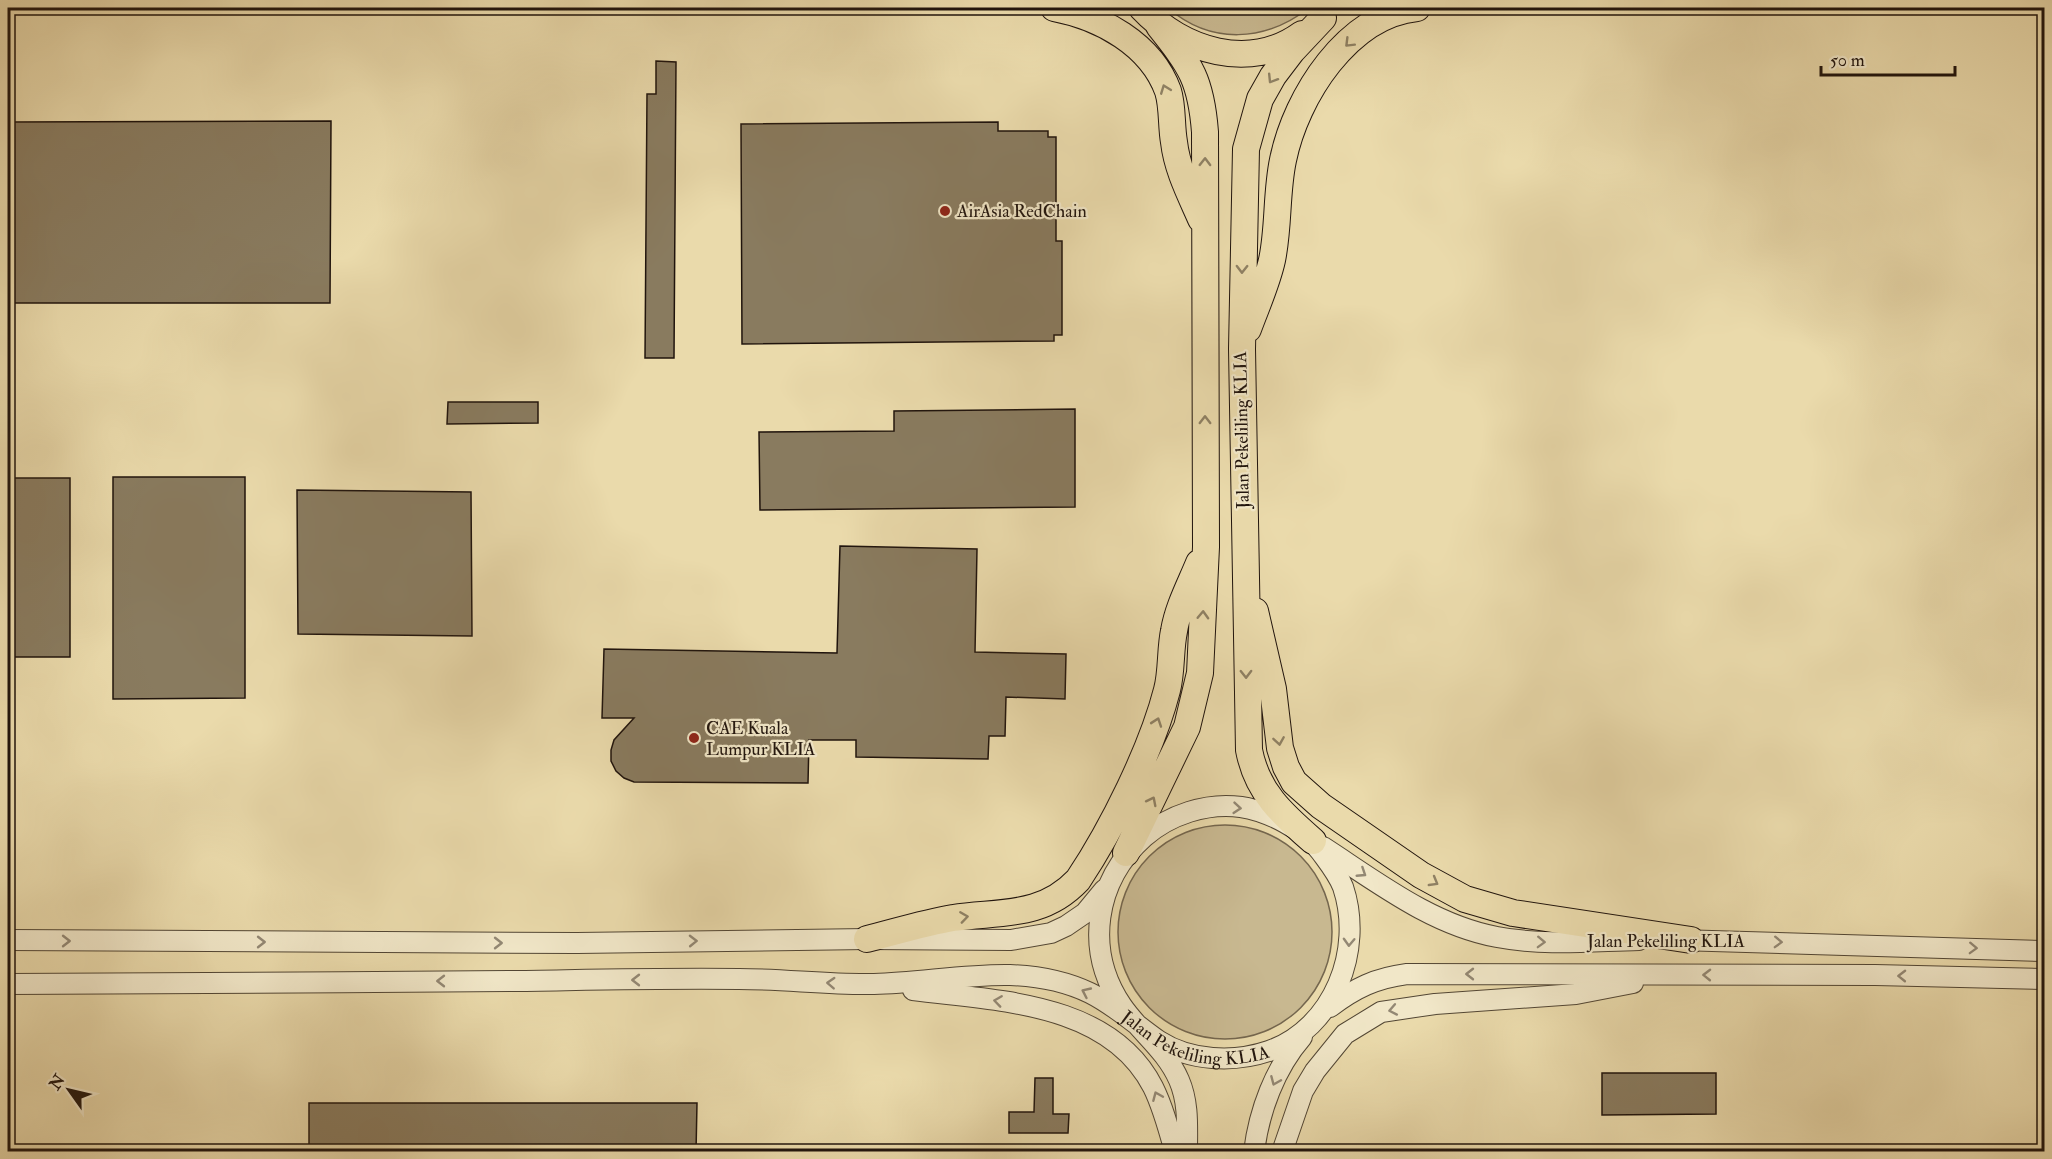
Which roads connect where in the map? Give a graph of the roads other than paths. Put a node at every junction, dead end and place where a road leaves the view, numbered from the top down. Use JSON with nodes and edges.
{"nodes":[{"id":1,"x":1054,"y":8,"type":"edge"},
{"id":2,"x":1134,"y":8,"type":"edge"},
{"id":3,"x":1142,"y":8,"type":"edge"},
{"id":4,"x":1417,"y":8,"type":"edge"},
{"id":5,"x":1330,"y":11,"type":"edge"},
{"id":6,"x":1159,"y":26,"type":"junction"},
{"id":7,"x":1204,"y":225,"type":"junction"},
{"id":8,"x":1242,"y":349,"type":"junction"},
{"id":9,"x":1206,"y":548,"type":"junction"},
{"id":10,"x":1244,"y":561,"type":"junction"},
{"id":11,"x":1313,"y":841,"type":"junction"},
{"id":12,"x":1126,"y":853,"type":"junction"},
{"id":13,"x":1107,"y":887,"type":"junction"},
{"id":14,"x":867,"y":939,"type":"junction"},
{"id":15,"x":8,"y":940,"type":"edge"},
{"id":16,"x":1691,"y":940,"type":"junction"},
{"id":17,"x":2044,"y":951,"type":"edge"},
{"id":18,"x":1680,"y":974,"type":"junction"},
{"id":19,"x":2044,"y":980,"type":"edge"},
{"id":20,"x":8,"y":984,"type":"edge"},
{"id":21,"x":873,"y":984,"type":"junction"},
{"id":22,"x":1320,"y":1016,"type":"junction"},
{"id":23,"x":1135,"y":1023,"type":"junction"},
{"id":24,"x":1175,"y":1152,"type":"edge"},
{"id":25,"x":1187,"y":1152,"type":"edge"},
{"id":26,"x":1254,"y":1152,"type":"edge"},
{"id":27,"x":1282,"y":1152,"type":"edge"}],
"edges":[{"from":7,"to":1,"type":"main road","one_way":true},
{"from":2,"to":6,"type":"street"},
{"from":3,"to":6,"type":"main road","name":"Jalan Pekeliling KLIA"},
{"from":4,"to":8,"type":"main road","one_way":true},
{"from":5,"to":6,"type":"main road","name":"Jalan Pekeliling KLIA"},
{"from":5,"to":8,"type":"main road","name":"Jalan Pekeliling KLIA","one_way":true},
{"from":7,"to":6,"type":"main road","name":"Jalan Pekeliling KLIA","one_way":true},
{"from":9,"to":7,"type":"main road","name":"Jalan Pekeliling KLIA","one_way":true},
{"from":8,"to":10,"type":"main road","name":"Jalan Pekeliling KLIA"},
{"from":12,"to":9,"type":"main road","name":"Jalan Pekeliling KLIA","one_way":true},
{"from":14,"to":9,"type":"main road","one_way":true},
{"from":10,"to":11,"type":"main road","name":"Jalan Pekeliling KLIA","one_way":true},
{"from":10,"to":16,"type":"main road","one_way":true},
{"from":12,"to":11,"type":"street","name":"Jalan Pekeliling KLIA","one_way":true},
{"from":11,"to":16,"type":"street","name":"Jalan Pekeliling KLIA","one_way":true},
{"from":11,"to":22,"type":"street","name":"Jalan Pekeliling KLIA","one_way":true},
{"from":12,"to":13,"type":"street","name":"Jalan Pekeliling KLIA"},
{"from":13,"to":14,"type":"street"},
{"from":13,"to":23,"type":"street","name":"Jalan Pekeliling KLIA"},
{"from":15,"to":14,"type":"street","one_way":true},
{"from":16,"to":17,"type":"street","name":"Jalan Pekeliling KLIA","one_way":true},
{"from":19,"to":18,"type":"street","name":"Jalan Pekeliling KLIA","one_way":true},
{"from":18,"to":22,"type":"street","name":"Jalan Pekeliling KLIA","one_way":true},
{"from":18,"to":27,"type":"street","one_way":true},
{"from":21,"to":20,"type":"street","one_way":true},
{"from":23,"to":21,"type":"street","one_way":true},
{"from":24,"to":21,"type":"street","one_way":true},
{"from":22,"to":23,"type":"street","name":"Jalan Pekeliling KLIA"},
{"from":22,"to":26,"type":"street","one_way":true},
{"from":23,"to":25,"type":"street"}]}
